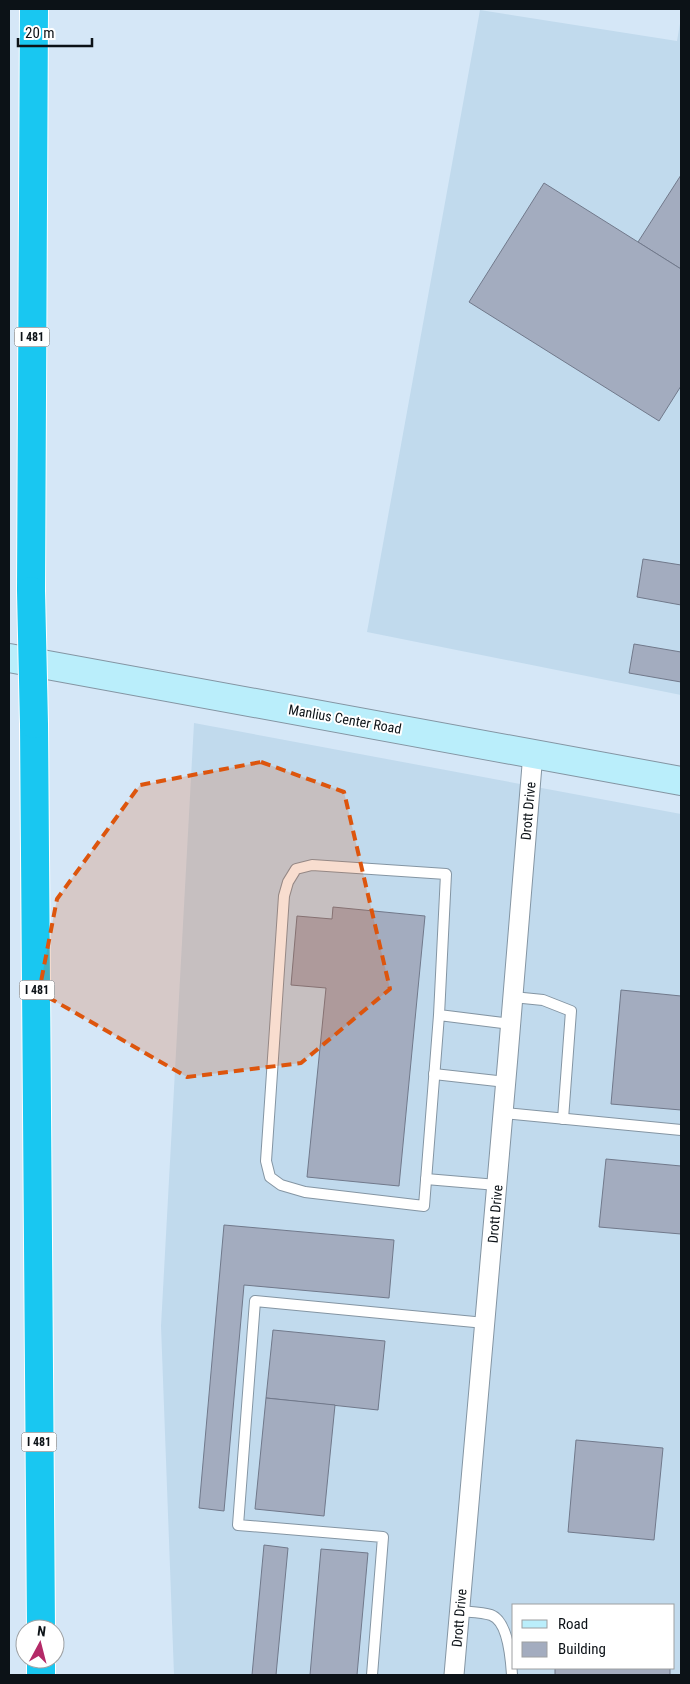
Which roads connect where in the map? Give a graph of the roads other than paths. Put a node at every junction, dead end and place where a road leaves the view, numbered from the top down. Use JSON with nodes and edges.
{"nodes":[{"id":1,"x":34,"y":9,"type":"edge"},
{"id":2,"x":9,"y":658,"type":"edge"},
{"id":3,"x":533,"y":753,"type":"junction"},
{"id":4,"x":681,"y":781,"type":"edge"},
{"id":5,"x":513,"y":996,"type":"junction"},
{"id":6,"x":439,"y":1015,"type":"junction"},
{"id":7,"x":511,"y":1024,"type":"junction"},
{"id":8,"x":434,"y":1074,"type":"junction"},
{"id":9,"x":506,"y":1082,"type":"junction"},
{"id":10,"x":504,"y":1113,"type":"junction"},
{"id":11,"x":563,"y":1119,"type":"junction"},
{"id":12,"x":681,"y":1130,"type":"edge"},
{"id":13,"x":426,"y":1179,"type":"junction"},
{"id":14,"x":497,"y":1185,"type":"junction"},
{"id":15,"x":485,"y":1323,"type":"junction"},
{"id":16,"x":460,"y":1611,"type":"junction"},
{"id":17,"x":40,"y":1619,"type":"edge"},
{"id":18,"x":372,"y":1675,"type":"edge"},
{"id":19,"x":454,"y":1675,"type":"edge"},
{"id":20,"x":512,"y":1675,"type":"edge"}],
"edges":[{"from":1,"to":17,"type":"highway","number":"I 481","bridge":true},
{"from":2,"to":3,"type":"main road","name":"Manlius Center Road"},
{"from":3,"to":4,"type":"main road","name":"Manlius Center Road"},
{"from":3,"to":5,"type":"street","name":"Drott Drive"},
{"from":5,"to":7,"type":"street","name":"Drott Drive"},
{"from":5,"to":11,"type":"lane"},
{"from":6,"to":7,"type":"lane"},
{"from":6,"to":8,"type":"lane"},
{"from":6,"to":13,"type":"lane"},
{"from":7,"to":9,"type":"street","name":"Drott Drive"},
{"from":8,"to":9,"type":"lane"},
{"from":8,"to":13,"type":"lane"},
{"from":9,"to":10,"type":"street","name":"Drott Drive"},
{"from":10,"to":11,"type":"lane"},
{"from":10,"to":14,"type":"street","name":"Drott Drive"},
{"from":11,"to":12,"type":"lane"},
{"from":13,"to":14,"type":"lane"},
{"from":14,"to":15,"type":"street","name":"Drott Drive"},
{"from":15,"to":16,"type":"street","name":"Drott Drive"},
{"from":15,"to":18,"type":"lane"},
{"from":16,"to":19,"type":"street","name":"Drott Drive"},
{"from":16,"to":20,"type":"lane"}]}
